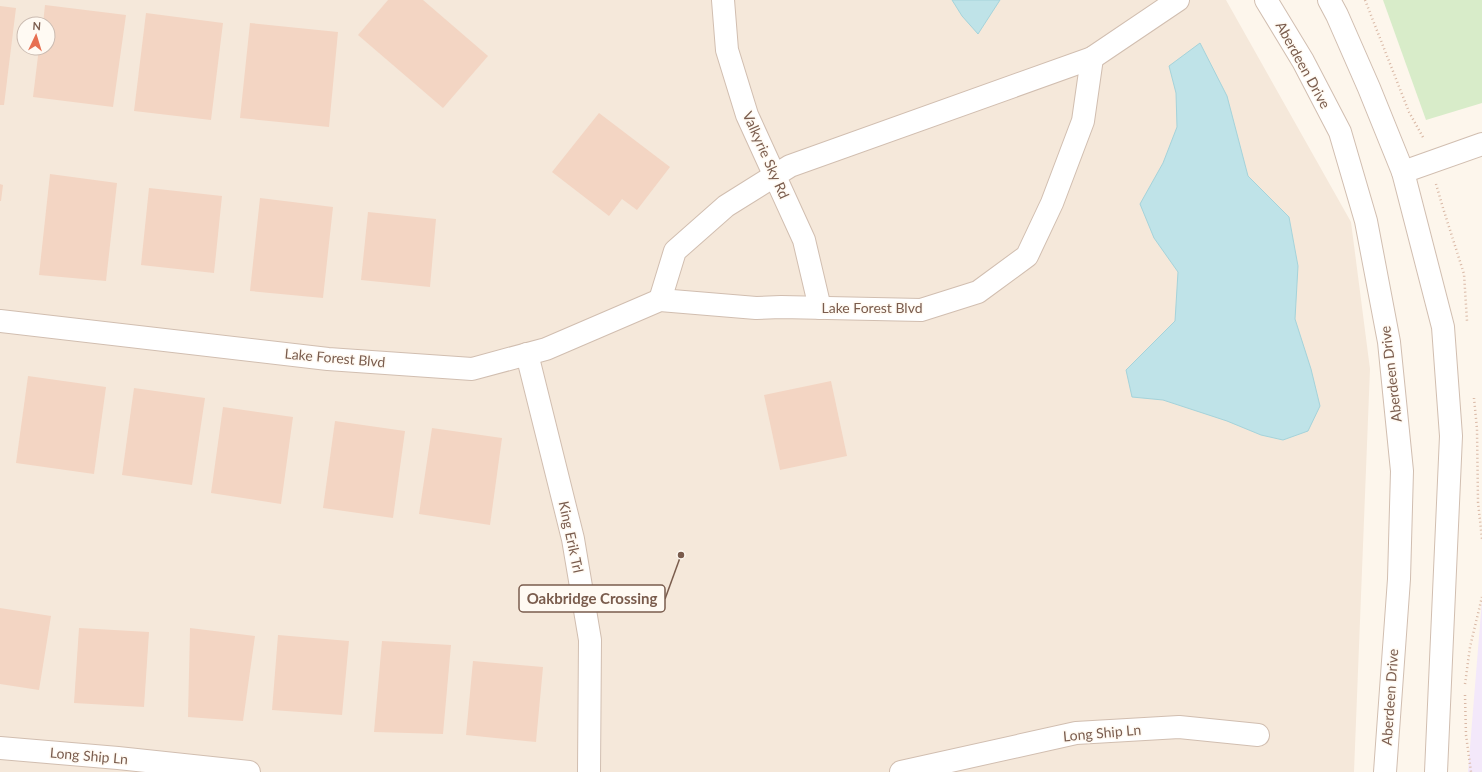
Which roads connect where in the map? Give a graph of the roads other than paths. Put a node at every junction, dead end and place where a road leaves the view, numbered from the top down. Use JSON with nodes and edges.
{"nodes":[{"id":1,"x":723,"y":0,"type":"edge"},
{"id":2,"x":1178,"y":0,"type":"edge"},
{"id":3,"x":1266,"y":0,"type":"edge"},
{"id":4,"x":1329,"y":0,"type":"edge"},
{"id":5,"x":1092,"y":58,"type":"junction"},
{"id":6,"x":1482,"y":144,"type":"edge"},
{"id":7,"x":1403,"y":172,"type":"junction"},
{"id":8,"x":775,"y":176,"type":"junction"},
{"id":9,"x":660,"y":300,"type":"junction"},
{"id":10,"x":820,"y":308,"type":"junction"},
{"id":11,"x":0,"y":321,"type":"edge"},
{"id":12,"x":527,"y":354,"type":"junction"},
{"id":13,"x":1258,"y":735,"type":"dead end"},
{"id":14,"x":0,"y":748,"type":"edge"},
{"id":15,"x":249,"y":772,"type":"edge"},
{"id":16,"x":589,"y":772,"type":"edge"},
{"id":17,"x":901,"y":772,"type":"edge"},
{"id":18,"x":1385,"y":772,"type":"edge"},
{"id":19,"x":1436,"y":772,"type":"edge"}],
"edges":[{"from":1,"to":8,"type":"street","name":"Valkyrie Sky Rd"},
{"from":2,"to":5,"type":"street"},
{"from":3,"to":18,"type":"street","name":"Aberdeen Drive"},
{"from":4,"to":7,"type":"street"},
{"from":5,"to":8,"type":"street"},
{"from":5,"to":10,"type":"street","name":"Lake Forest Blvd"},
{"from":6,"to":7,"type":"street"},
{"from":7,"to":19,"type":"street"},
{"from":8,"to":9,"type":"street"},
{"from":8,"to":10,"type":"street","name":"Valkyrie Sky Rd"},
{"from":9,"to":10,"type":"street","name":"Lake Forest Blvd"},
{"from":9,"to":12,"type":"street","name":"Lake Forest Blvd"},
{"from":11,"to":12,"type":"street","name":"Lake Forest Blvd"},
{"from":12,"to":16,"type":"street","name":"King Erik Trl"},
{"from":13,"to":17,"type":"street","name":"Long Ship Ln"},
{"from":14,"to":15,"type":"street","name":"Long Ship Ln"}]}
